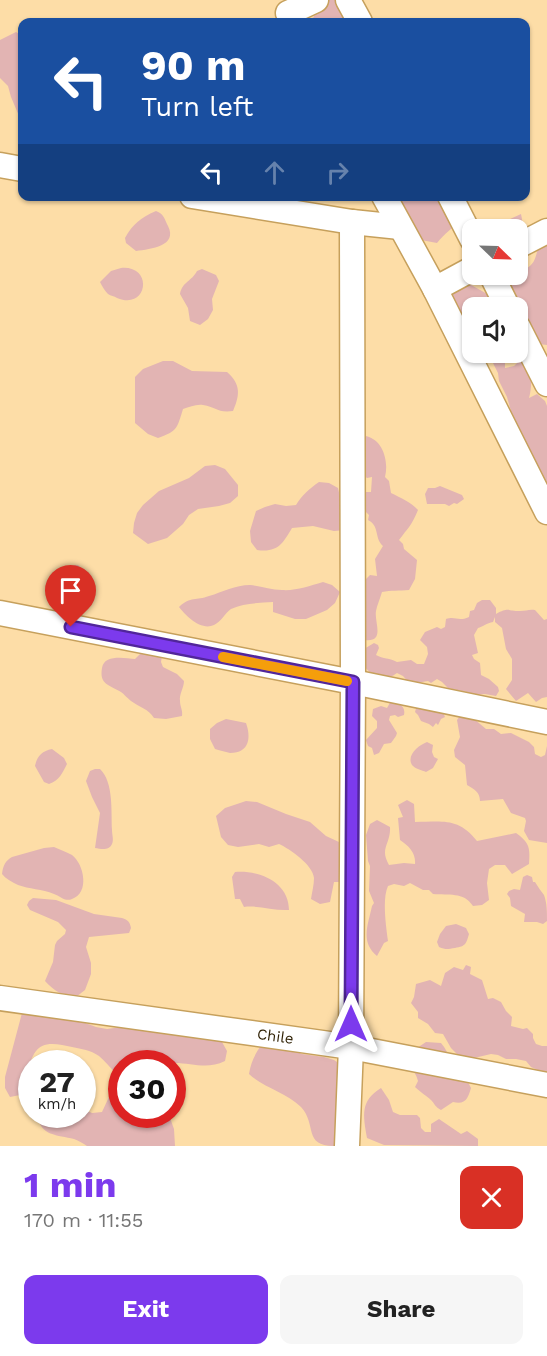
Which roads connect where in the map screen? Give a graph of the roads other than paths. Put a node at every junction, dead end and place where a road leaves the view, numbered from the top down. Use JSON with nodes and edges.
{"nodes":[{"id":1,"x":315,"y":0,"type":"edge"},
{"id":2,"x":348,"y":0,"type":"edge"},
{"id":3,"x":288,"y":12,"type":"edge"},
{"id":4,"x":358,"y":18,"type":"edge"},
{"id":5,"x":0,"y":165,"type":"edge"},
{"id":6,"x":18,"y":168,"type":"edge"},
{"id":7,"x":223,"y":201,"type":"edge"},
{"id":8,"x":387,"y":201,"type":"edge"},
{"id":9,"x":453,"y":201,"type":"edge"},
{"id":10,"x":462,"y":219,"type":"edge"},
{"id":11,"x":352,"y":222,"type":"junction"},
{"id":12,"x":400,"y":227,"type":"junction"},
{"id":13,"x":547,"y":231,"type":"edge"},
{"id":14,"x":528,"y":241,"type":"edge"},
{"id":15,"x":462,"y":274,"type":"edge"},
{"id":16,"x":435,"y":289,"type":"junction"},
{"id":17,"x":528,"y":347,"type":"edge"},
{"id":18,"x":547,"y":384,"type":"edge"},
{"id":19,"x":547,"y":512,"type":"edge"},
{"id":20,"x":0,"y":613,"type":"edge"},
{"id":21,"x":353,"y":682,"type":"junction"},
{"id":22,"x":547,"y":722,"type":"edge"},
{"id":23,"x":0,"y":998,"type":"edge"},
{"id":24,"x":351,"y":1047,"type":"junction"},
{"id":25,"x":547,"y":1085,"type":"edge"},
{"id":26,"x":347,"y":1146,"type":"edge"}],
"edges":[{"from":1,"to":3,"type":"street"},
{"from":2,"to":4,"type":"street"},
{"from":5,"to":6,"type":"street"},
{"from":7,"to":11,"type":"street"},
{"from":8,"to":12,"type":"street"},
{"from":9,"to":10,"type":"street"},
{"from":11,"to":12,"type":"street"},
{"from":11,"to":21,"type":"street"},
{"from":12,"to":16,"type":"street"},
{"from":13,"to":14,"type":"street"},
{"from":15,"to":16,"type":"street"},
{"from":16,"to":19,"type":"street"},
{"from":17,"to":18,"type":"street"},
{"from":20,"to":21,"type":"street"},
{"from":21,"to":22,"type":"street"},
{"from":21,"to":24,"type":"street"},
{"from":23,"to":24,"type":"street","name":"Chile"},
{"from":24,"to":25,"type":"street","name":"Chile"},
{"from":24,"to":26,"type":"street"}]}
